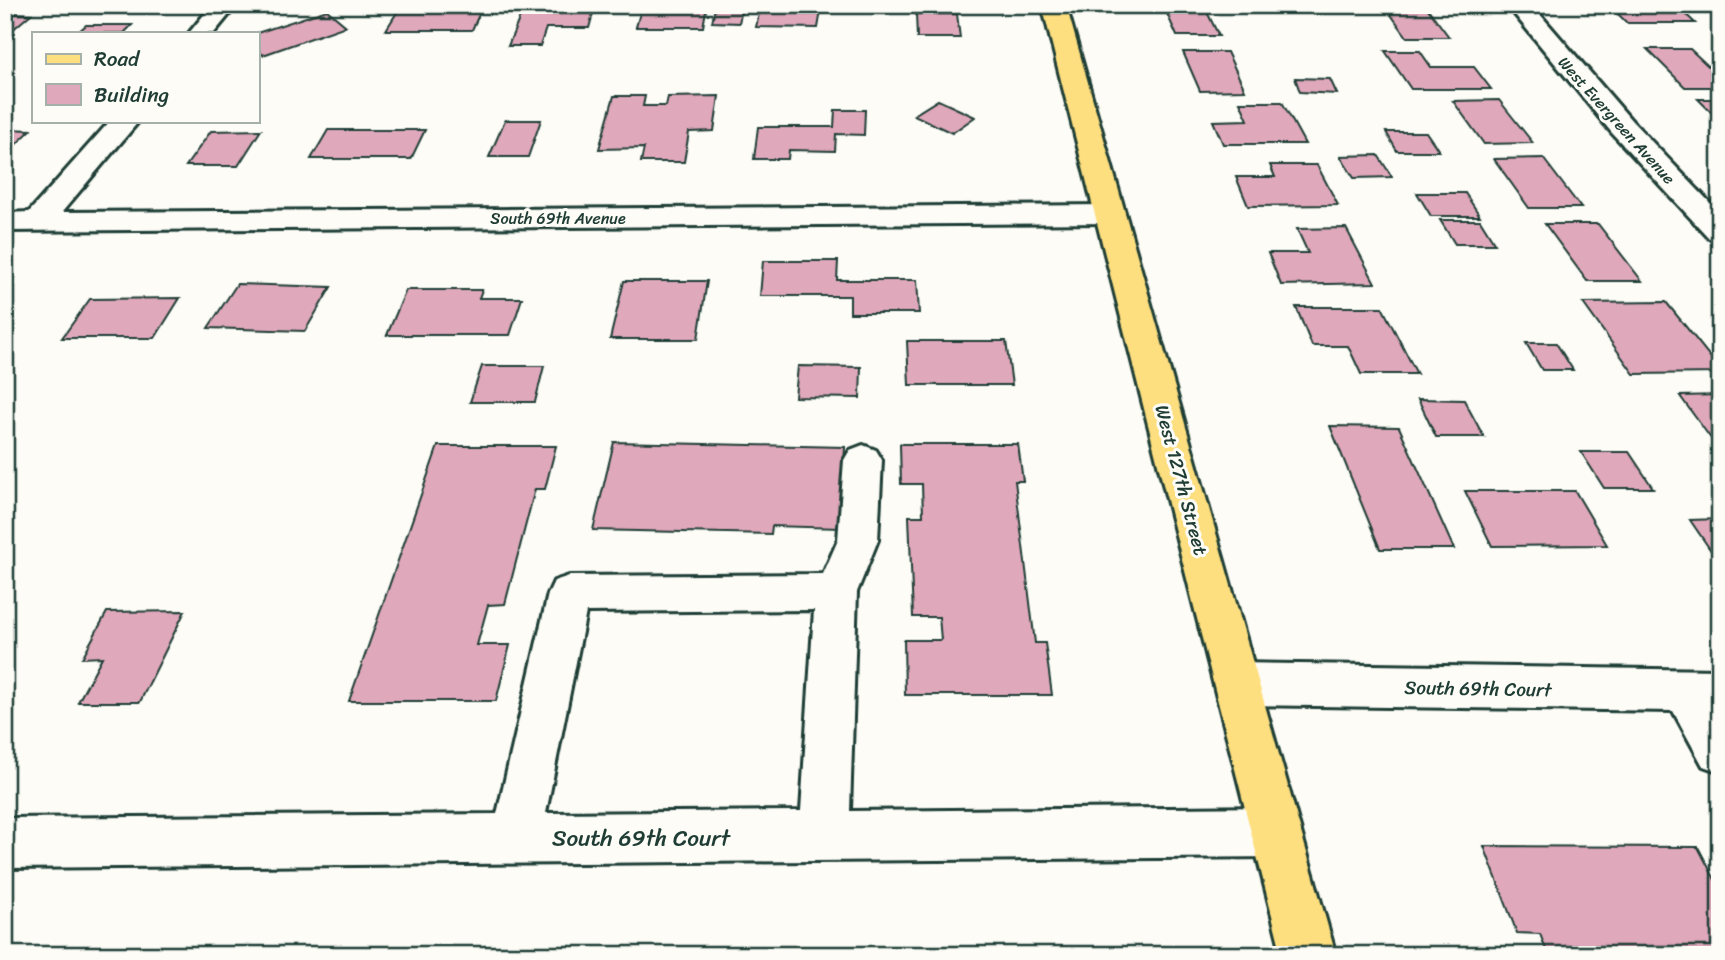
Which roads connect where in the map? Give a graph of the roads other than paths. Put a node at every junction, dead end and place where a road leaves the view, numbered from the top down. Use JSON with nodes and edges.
{"nodes":[{"id":1,"x":225,"y":5,"type":"edge"},
{"id":2,"x":1054,"y":5,"type":"edge"},
{"id":3,"x":1519,"y":5,"type":"edge"},
{"id":4,"x":202,"y":32,"type":"edge"},
{"id":5,"x":124,"y":122,"type":"edge"},
{"id":6,"x":1110,"y":214,"type":"junction"},
{"id":7,"x":5,"y":222,"type":"edge"},
{"id":8,"x":37,"y":222,"type":"junction"},
{"id":9,"x":1720,"y":231,"type":"edge"},
{"id":10,"x":863,"y":460,"type":"dead end"},
{"id":11,"x":836,"y":592,"type":"junction"},
{"id":12,"x":1237,"y":684,"type":"junction"},
{"id":13,"x":1703,"y":691,"type":"edge"},
{"id":14,"x":1720,"y":750,"type":"edge"},
{"id":15,"x":1276,"y":832,"type":"junction"},
{"id":16,"x":824,"y":836,"type":"junction"},
{"id":17,"x":516,"y":839,"type":"junction"},
{"id":18,"x":5,"y":843,"type":"edge"},
{"id":19,"x":1309,"y":955,"type":"edge"}],
"edges":[{"from":1,"to":4,"type":"street"},
{"from":2,"to":6,"type":"main road","name":"West 127th Street"},
{"from":3,"to":9,"type":"street","name":"West Evergreen Avenue"},
{"from":5,"to":8,"type":"street"},
{"from":6,"to":8,"type":"street","name":"South 69th Avenue"},
{"from":6,"to":12,"type":"main road","name":"West 127th Street"},
{"from":7,"to":8,"type":"street","name":"South 69th Avenue"},
{"from":10,"to":11,"type":"street"},
{"from":11,"to":16,"type":"street"},
{"from":11,"to":17,"type":"street"},
{"from":12,"to":13,"type":"street","name":"South 69th Court"},
{"from":12,"to":15,"type":"main road","name":"West 127th Street"},
{"from":13,"to":14,"type":"street"},
{"from":15,"to":16,"type":"street","name":"South 69th Court"},
{"from":15,"to":19,"type":"main road","name":"West 127th Street"},
{"from":16,"to":17,"type":"street","name":"South 69th Court"},
{"from":17,"to":18,"type":"street","name":"South 69th Court"}]}
